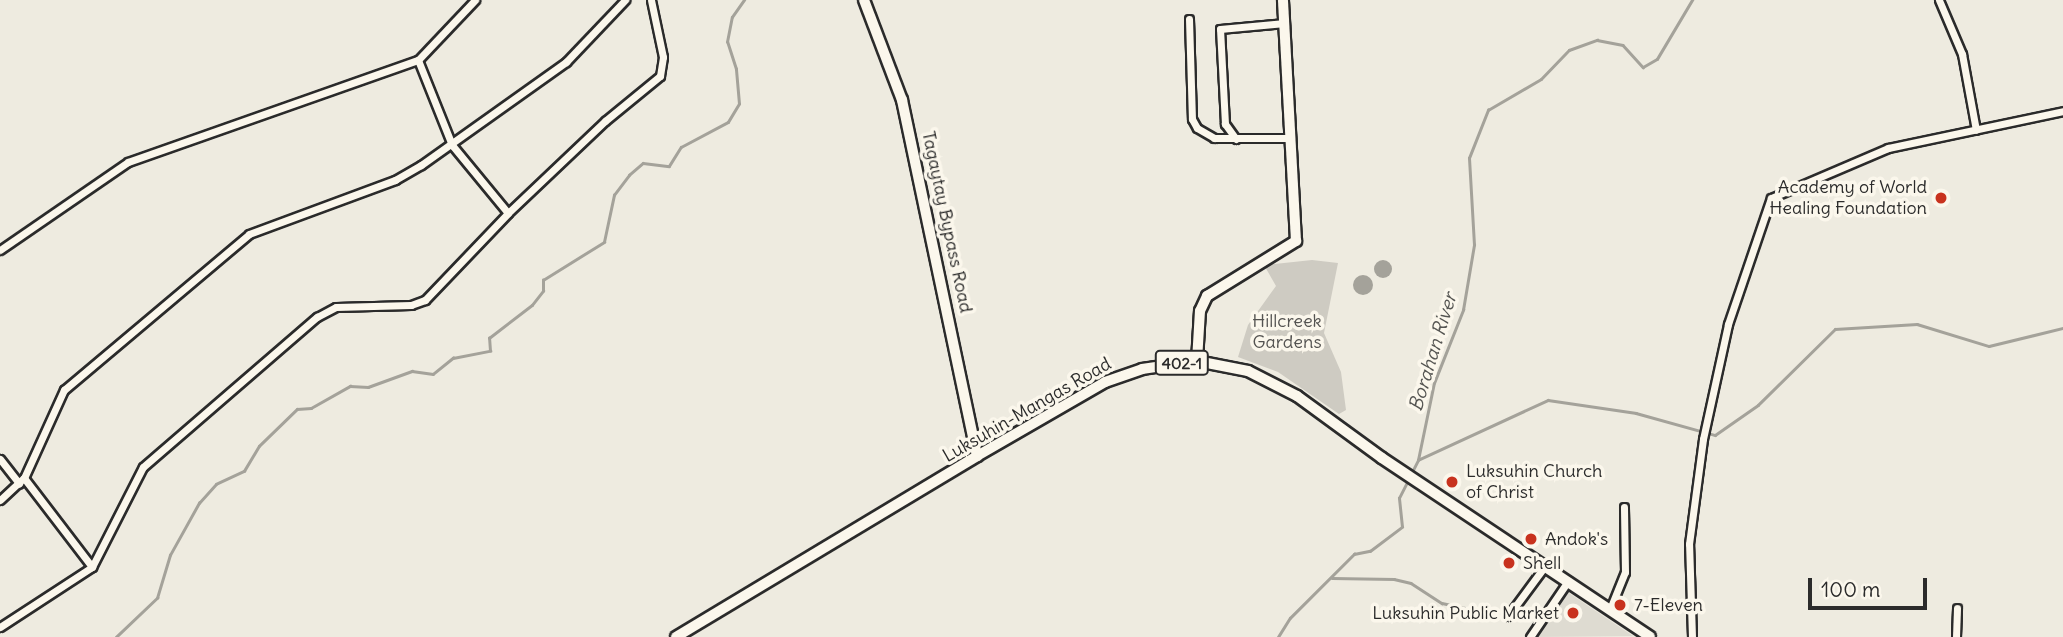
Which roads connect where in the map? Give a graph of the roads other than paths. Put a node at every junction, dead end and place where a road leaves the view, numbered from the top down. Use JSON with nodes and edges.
{"nodes":[{"id":1,"x":625,"y":0,"type":"edge"},
{"id":2,"x":651,"y":0,"type":"edge"},
{"id":3,"x":864,"y":0,"type":"edge"},
{"id":4,"x":1283,"y":0,"type":"edge"},
{"id":5,"x":1939,"y":0,"type":"edge"},
{"id":6,"x":472,"y":1,"type":"edge"},
{"id":7,"x":1189,"y":19,"type":"dead end"},
{"id":8,"x":1285,"y":23,"type":"junction"},
{"id":9,"x":418,"y":60,"type":"junction"},
{"id":10,"x":2063,"y":111,"type":"edge"},
{"id":11,"x":1976,"y":130,"type":"junction"},
{"id":12,"x":1291,"y":138,"type":"junction"},
{"id":13,"x":1236,"y":139,"type":"junction"},
{"id":14,"x":452,"y":145,"type":"junction"},
{"id":15,"x":508,"y":213,"type":"junction"},
{"id":16,"x":0,"y":250,"type":"edge"},
{"id":17,"x":1198,"y":361,"type":"junction"},
{"id":18,"x":977,"y":456,"type":"junction"},
{"id":19,"x":0,"y":459,"type":"edge"},
{"id":20,"x":21,"y":480,"type":"junction"},
{"id":21,"x":0,"y":500,"type":"edge"},
{"id":22,"x":1625,"y":507,"type":"dead end"},
{"id":23,"x":1545,"y":566,"type":"junction"},
{"id":24,"x":92,"y":567,"type":"junction"},
{"id":25,"x":1568,"y":581,"type":"junction"},
{"id":26,"x":1957,"y":608,"type":"dead end"},
{"id":27,"x":1610,"y":609,"type":"junction"},
{"id":28,"x":1508,"y":616,"type":"dead end"},
{"id":29,"x":0,"y":627,"type":"edge"},
{"id":30,"x":1645,"y":636,"type":"edge"},
{"id":31,"x":676,"y":637,"type":"edge"},
{"id":32,"x":1530,"y":637,"type":"edge"},
{"id":33,"x":1692,"y":637,"type":"edge"},
{"id":34,"x":1956,"y":637,"type":"edge"}],
"edges":[{"from":1,"to":14,"type":"street"},
{"from":2,"to":15,"type":"street"},
{"from":3,"to":18,"type":"main road","name":"Tagaytay Bypass Road"},
{"from":4,"to":8,"type":"main road"},
{"from":5,"to":11,"type":"street"},
{"from":6,"to":9,"type":"street"},
{"from":7,"to":13,"type":"street"},
{"from":8,"to":12,"type":"main road"},
{"from":8,"to":13,"type":"street"},
{"from":9,"to":14,"type":"street"},
{"from":9,"to":16,"type":"street"},
{"from":10,"to":11,"type":"street"},
{"from":11,"to":33,"type":"street"},
{"from":12,"to":13,"type":"street"},
{"from":12,"to":17,"type":"main road"},
{"from":14,"to":15,"type":"street"},
{"from":14,"to":20,"type":"street"},
{"from":15,"to":24,"type":"street"},
{"from":17,"to":18,"type":"main road","name":"Luksuhin-Mangas Road","number":"402-1"},
{"from":17,"to":23,"type":"main road","name":"Luksuhin-Mangas Road","number":"402-1"},
{"from":18,"to":31,"type":"main road","name":"Luksuhin-Mangas Road","number":"402-1"},
{"from":19,"to":20,"type":"street"},
{"from":20,"to":21,"type":"street"},
{"from":20,"to":24,"type":"street"},
{"from":22,"to":27,"type":"street"},
{"from":23,"to":25,"type":"main road","name":"Luksuhin-Mangas Road","number":"402-1"},
{"from":23,"to":28,"type":"street"},
{"from":24,"to":29,"type":"street"},
{"from":25,"to":27,"type":"main road","name":"Luksuhin-Mangas Road","number":"402-1"},
{"from":25,"to":32,"type":"street"},
{"from":26,"to":34,"type":"street"},
{"from":27,"to":30,"type":"main road","name":"Luksuhin-Mangas Road","number":"402-1"}]}
